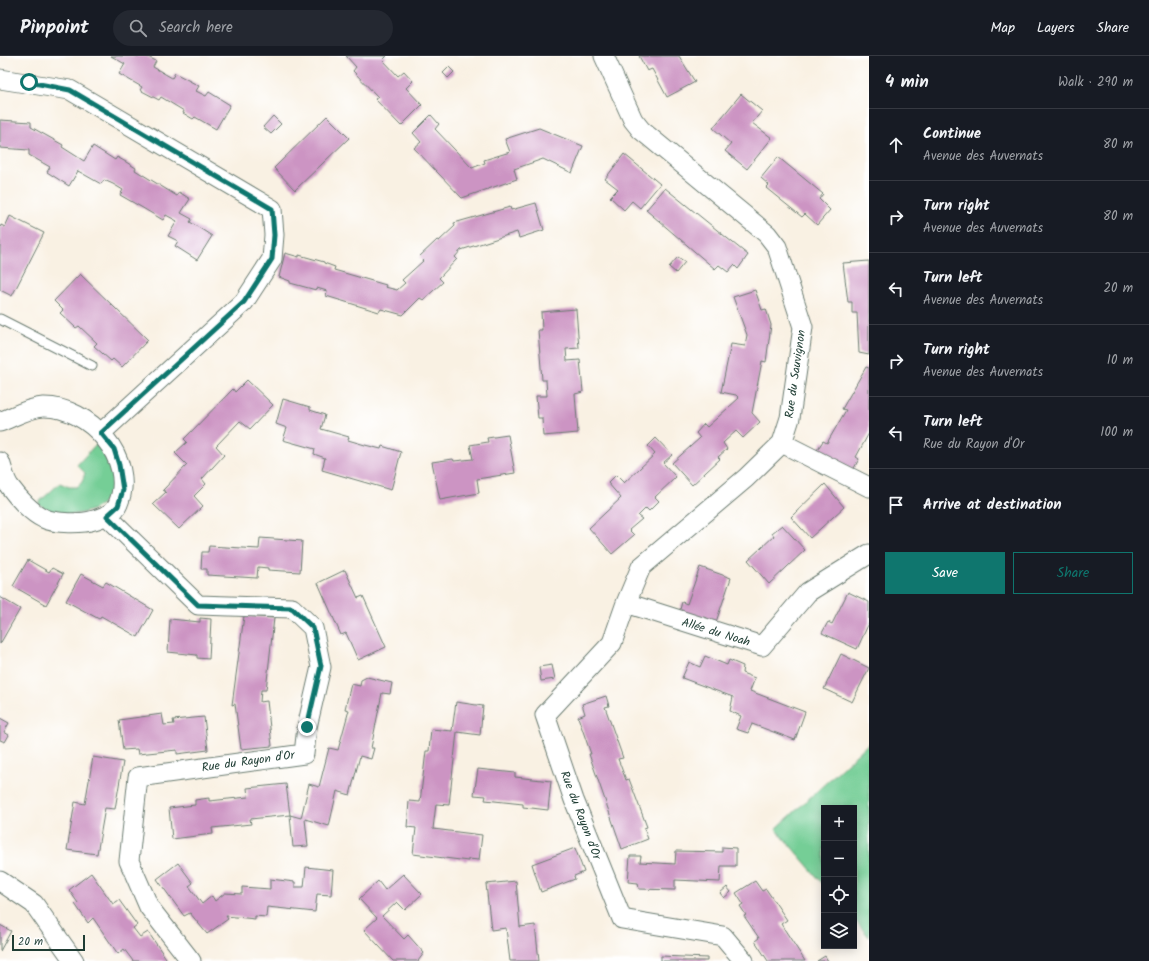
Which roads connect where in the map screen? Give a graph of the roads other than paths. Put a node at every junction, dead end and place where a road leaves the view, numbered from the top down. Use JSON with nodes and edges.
{"nodes":[{"id":1,"x":604,"y":56,"type":"edge"},
{"id":2,"x":0,"y":79,"type":"edge"},
{"id":3,"x":0,"y":319,"type":"edge"},
{"id":4,"x":92,"y":366,"type":"dead end"},
{"id":5,"x":0,"y":422,"type":"edge"},
{"id":6,"x":101,"y":433,"type":"junction"},
{"id":7,"x":782,"y":443,"type":"junction"},
{"id":8,"x":0,"y":462,"type":"edge"},
{"id":9,"x":869,"y":487,"type":"edge"},
{"id":10,"x":107,"y":516,"type":"junction"},
{"id":11,"x":869,"y":554,"type":"edge"},
{"id":12,"x":626,"y":603,"type":"junction"},
{"id":13,"x":0,"y":881,"type":"edge"},
{"id":14,"x":74,"y":961,"type":"edge"},
{"id":15,"x":191,"y":961,"type":"edge"},
{"id":16,"x":744,"y":961,"type":"edge"}],
"edges":[{"from":1,"to":7,"type":"street","name":"Rue du Sauvignon"},
{"from":2,"to":6,"type":"street"},
{"from":3,"to":4,"type":"lane"},
{"from":5,"to":6,"type":"street"},
{"from":6,"to":10,"type":"street"},
{"from":7,"to":9,"type":"street"},
{"from":7,"to":12,"type":"street","name":"Rue du Sauvignon"},
{"from":8,"to":10,"type":"street"},
{"from":10,"to":15,"type":"street","name":"Rue du Rayon d'Or"},
{"from":11,"to":12,"type":"street","name":"Allée du Noah"},
{"from":12,"to":16,"type":"street","name":"Rue du Rayon d'Or"},
{"from":13,"to":14,"type":"street"}]}
